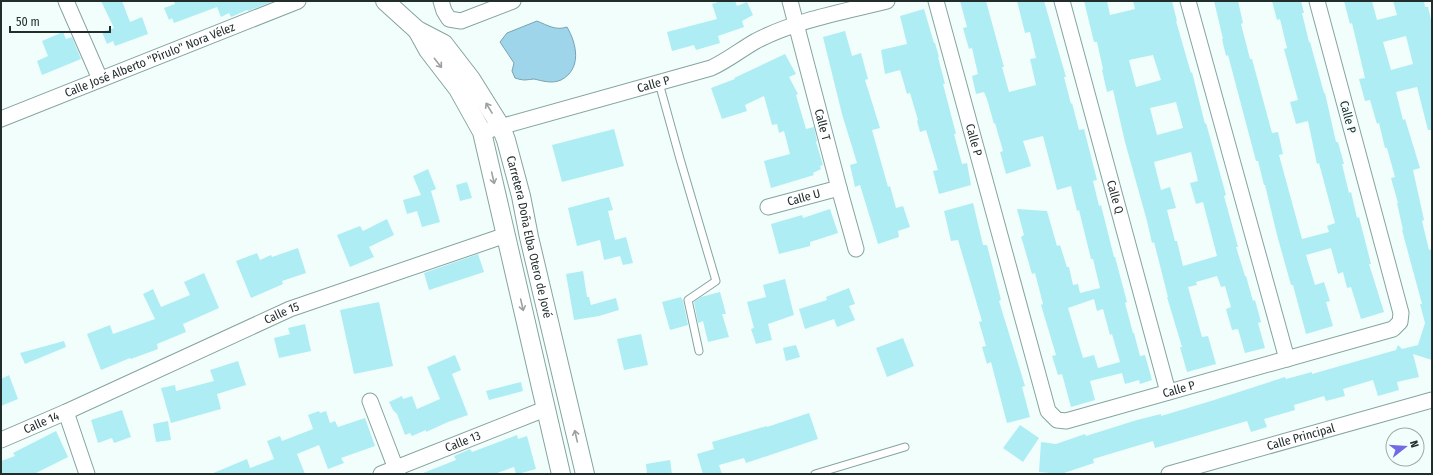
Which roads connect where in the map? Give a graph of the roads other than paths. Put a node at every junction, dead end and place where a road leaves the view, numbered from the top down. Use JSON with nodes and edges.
{"nodes":[{"id":1,"x":66,"y":1,"type":"edge"},
{"id":2,"x":298,"y":1,"type":"edge"},
{"id":3,"x":385,"y":1,"type":"edge"},
{"id":4,"x":441,"y":1,"type":"edge"},
{"id":5,"x":512,"y":1,"type":"edge"},
{"id":6,"x":790,"y":1,"type":"edge"},
{"id":7,"x":887,"y":1,"type":"edge"},
{"id":8,"x":936,"y":1,"type":"edge"},
{"id":9,"x":1062,"y":1,"type":"edge"},
{"id":10,"x":1188,"y":1,"type":"edge"},
{"id":11,"x":1317,"y":1,"type":"edge"},
{"id":12,"x":797,"y":24,"type":"junction"},
{"id":13,"x":417,"y":30,"type":"junction"},
{"id":14,"x":100,"y":78,"type":"junction"},
{"id":15,"x":659,"y":83,"type":"junction"},
{"id":16,"x":1,"y":119,"type":"edge"},
{"id":17,"x":501,"y":127,"type":"junction"},
{"id":18,"x":482,"y":132,"type":"junction"},
{"id":19,"x":839,"y":188,"type":"junction"},
{"id":20,"x":768,"y":207,"type":"dead end"},
{"id":21,"x":506,"y":235,"type":"junction"},
{"id":22,"x":856,"y":249,"type":"dead end"},
{"id":23,"x":700,"y":351,"type":"dead end"},
{"id":24,"x":1287,"y":359,"type":"junction"},
{"id":25,"x":1168,"y":392,"type":"junction"},
{"id":26,"x":1432,"y":400,"type":"edge"},
{"id":27,"x":370,"y":401,"type":"dead end"},
{"id":28,"x":545,"y":409,"type":"junction"},
{"id":29,"x":66,"y":412,"type":"junction"},
{"id":30,"x":1,"y":440,"type":"edge"},
{"id":31,"x":905,"y":447,"type":"dead end"},
{"id":32,"x":397,"y":471,"type":"edge"},
{"id":33,"x":87,"y":474,"type":"edge"},
{"id":34,"x":381,"y":474,"type":"edge"},
{"id":35,"x":561,"y":474,"type":"edge"},
{"id":36,"x":585,"y":474,"type":"edge"},
{"id":37,"x":816,"y":474,"type":"edge"},
{"id":38,"x":1169,"y":474,"type":"edge"}],
"edges":[{"from":1,"to":14,"type":"street"},
{"from":2,"to":14,"type":"street","name":"Calle José Alberto \"Pirulo\" Nora Vélez"},
{"from":3,"to":13,"type":"street","name":"Carretera Doña Elba Otero de Jové"},
{"from":4,"to":5,"type":"street"},
{"from":6,"to":12,"type":"street","name":"Calle T"},
{"from":7,"to":12,"type":"street","name":"Calle P"},
{"from":8,"to":25,"type":"street","name":"Calle P"},
{"from":9,"to":25,"type":"street","name":"Calle Q"},
{"from":10,"to":24,"type":"street"},
{"from":11,"to":24,"type":"street","name":"Calle P"},
{"from":12,"to":15,"type":"street","name":"Calle P"},
{"from":12,"to":19,"type":"street","name":"Calle T"},
{"from":17,"to":13,"type":"street","name":"Carretera Doña Elba Otero de Jové","one_way":true},
{"from":13,"to":18,"type":"street","name":"Carretera Doña Elba Otero de Jové","one_way":true},
{"from":14,"to":16,"type":"street","name":"Calle José Alberto \"Pirulo\" Nora Vélez"},
{"from":15,"to":17,"type":"street","name":"Calle P"},
{"from":15,"to":23,"type":"lane"},
{"from":17,"to":18,"type":"street","name":"Calle P"},
{"from":36,"to":17,"type":"street","name":"Carretera Doña Elba Otero de Jové","one_way":true},
{"from":18,"to":21,"type":"street","name":"Carretera Doña Elba Otero de Jové","one_way":true},
{"from":19,"to":20,"type":"street","name":"Calle U"},
{"from":19,"to":22,"type":"street","name":"Calle T"},
{"from":21,"to":28,"type":"street","name":"Carretera Doña Elba Otero de Jové","one_way":true},
{"from":21,"to":29,"type":"street","name":"Calle 15"},
{"from":24,"to":25,"type":"street","name":"Calle P"},
{"from":26,"to":38,"type":"street","name":"Calle Principal"},
{"from":27,"to":32,"type":"street"},
{"from":28,"to":32,"type":"street","name":"Calle 13"},
{"from":28,"to":35,"type":"street","name":"Carretera Doña Elba Otero de Jové"},
{"from":29,"to":30,"type":"street","name":"Calle 14"},
{"from":29,"to":33,"type":"street","name":"Calle 14"},
{"from":31,"to":37,"type":"lane"},
{"from":32,"to":34,"type":"street","name":"Calle 13"}]}
